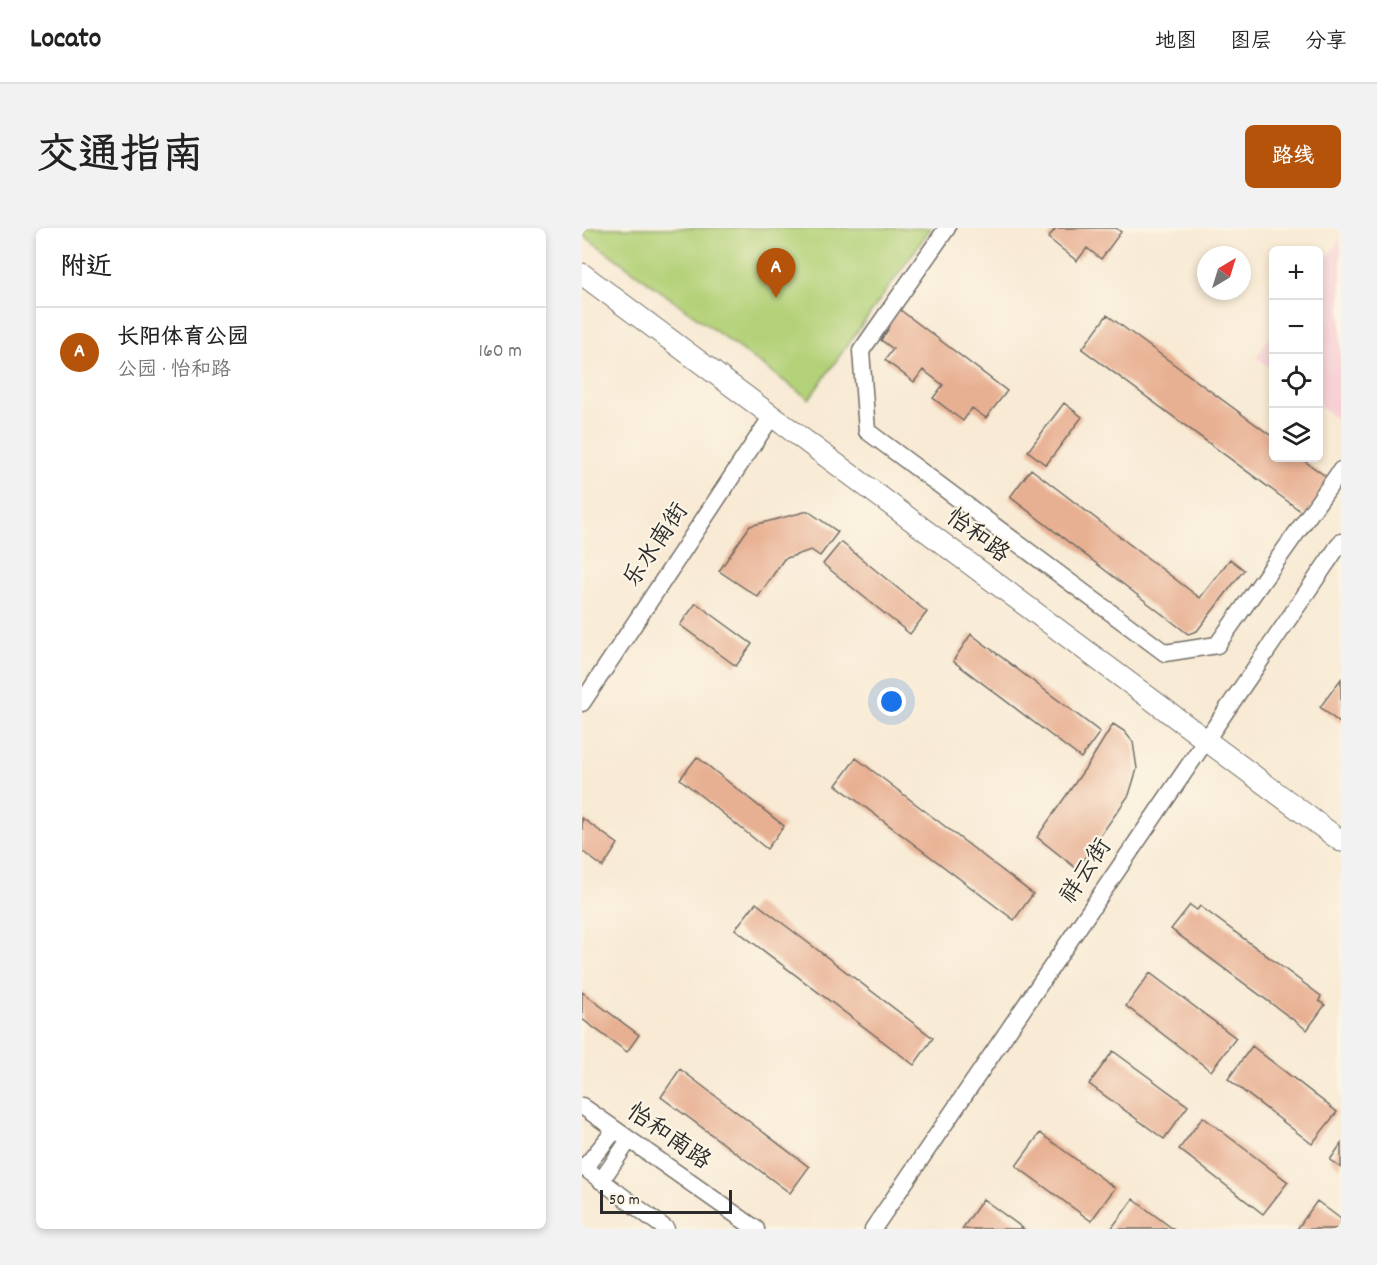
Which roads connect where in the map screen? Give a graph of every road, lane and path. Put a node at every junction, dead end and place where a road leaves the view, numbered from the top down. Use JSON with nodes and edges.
{"nodes":[{"id":1,"x":947,"y":228,"type":"edge"},
{"id":2,"x":582,"y":274,"type":"edge"},
{"id":3,"x":772,"y":416,"type":"junction"},
{"id":4,"x":1341,"y":470,"type":"edge"},
{"id":5,"x":1341,"y":542,"type":"edge"},
{"id":6,"x":582,"y":703,"type":"edge"},
{"id":7,"x":1205,"y":740,"type":"junction"},
{"id":8,"x":1341,"y":841,"type":"edge"},
{"id":9,"x":582,"y":1106,"type":"edge"},
{"id":10,"x":622,"y":1135,"type":"junction"},
{"id":11,"x":583,"y":1167,"type":"edge"},
{"id":12,"x":601,"y":1181,"type":"junction"},
{"id":13,"x":666,"y":1229,"type":"edge"},
{"id":14,"x":756,"y":1229,"type":"edge"},
{"id":15,"x":873,"y":1229,"type":"edge"}],
"edges":[{"from":1,"to":4,"type":"street"},
{"from":2,"to":3,"type":"street","name":"怡和路"},
{"from":3,"to":6,"type":"street","name":"乐水南街"},
{"from":3,"to":7,"type":"street","name":"怡和路"},
{"from":5,"to":7,"type":"street","name":"祥云街"},
{"from":7,"to":8,"type":"street","name":"怡和路"},
{"from":7,"to":15,"type":"street","name":"祥云街"},
{"from":9,"to":10,"type":"street","name":"怡和南路"},
{"from":10,"to":11,"type":"street"},
{"from":10,"to":12,"type":"street"},
{"from":10,"to":14,"type":"street","name":"怡和南路"},
{"from":11,"to":12,"type":"street"},
{"from":12,"to":13,"type":"street"}]}
